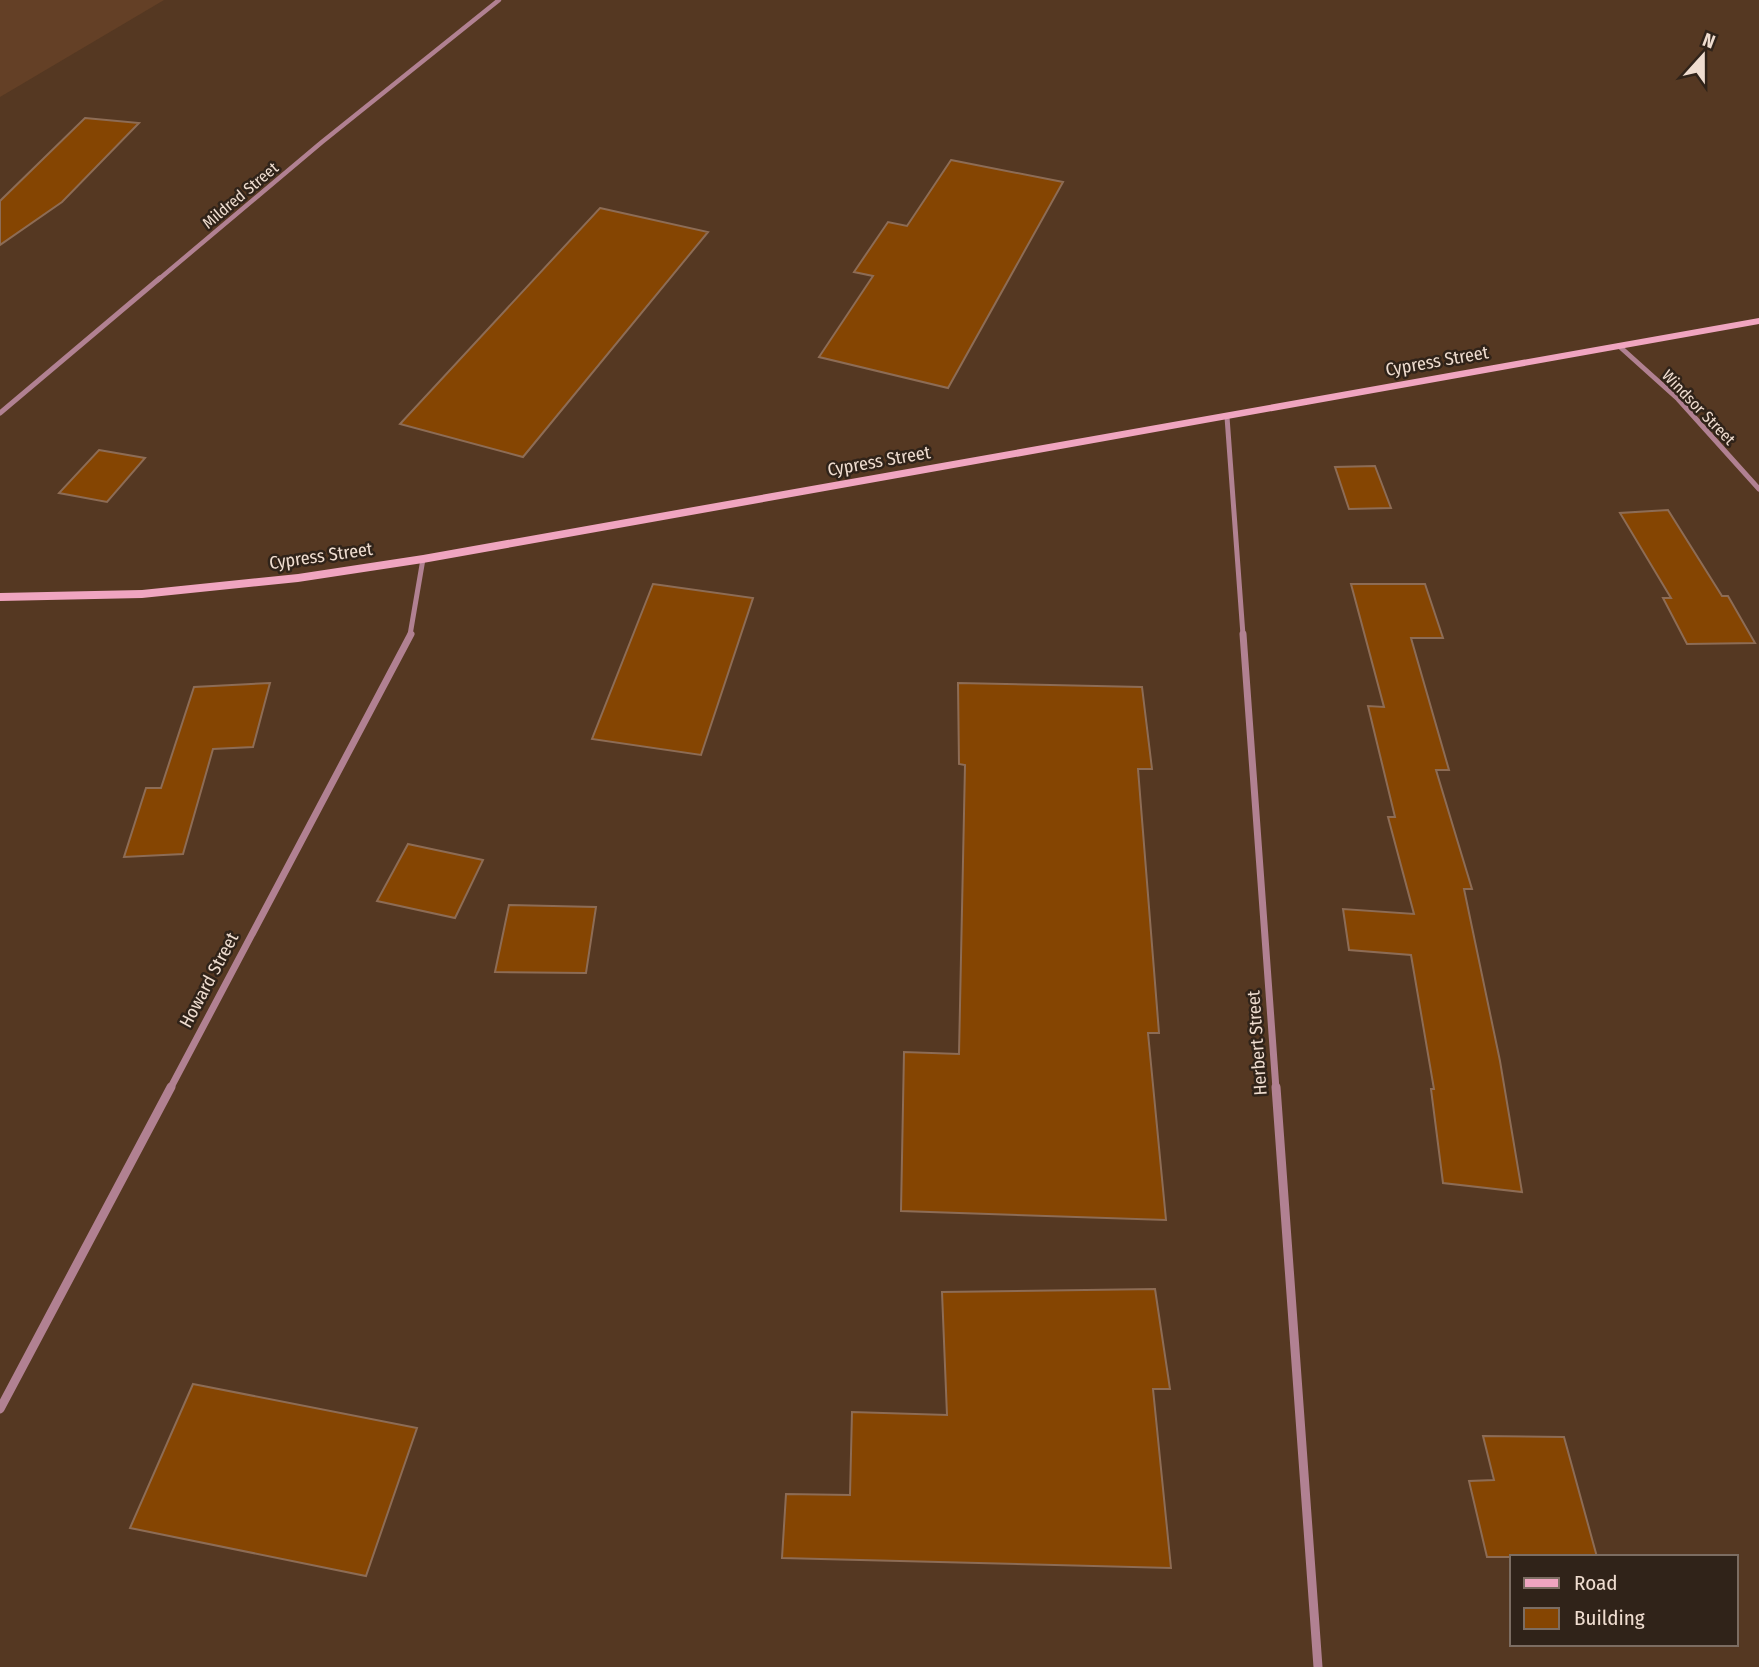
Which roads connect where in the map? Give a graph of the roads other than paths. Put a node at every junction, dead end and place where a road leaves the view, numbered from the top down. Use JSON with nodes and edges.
{"nodes":[{"id":1,"x":499,"y":0,"type":"edge"},
{"id":2,"x":1759,"y":321,"type":"edge"},
{"id":3,"x":1619,"y":346,"type":"junction"},
{"id":4,"x":0,"y":413,"type":"edge"},
{"id":5,"x":1227,"y":417,"type":"junction"},
{"id":6,"x":1759,"y":489,"type":"edge"},
{"id":7,"x":423,"y":559,"type":"junction"},
{"id":8,"x":0,"y":597,"type":"edge"},
{"id":9,"x":0,"y":1409,"type":"edge"},
{"id":10,"x":1318,"y":1667,"type":"edge"}],
"edges":[{"from":1,"to":4,"type":"street","name":"Mildred Street"},
{"from":2,"to":3,"type":"street","name":"Cypress Street"},
{"from":3,"to":5,"type":"street","name":"Cypress Street"},
{"from":3,"to":6,"type":"street","name":"Windsor Street"},
{"from":5,"to":7,"type":"street","name":"Cypress Street"},
{"from":5,"to":10,"type":"street","name":"Herbert Street"},
{"from":7,"to":8,"type":"street","name":"Cypress Street"},
{"from":7,"to":9,"type":"street","name":"Howard Street"}]}
